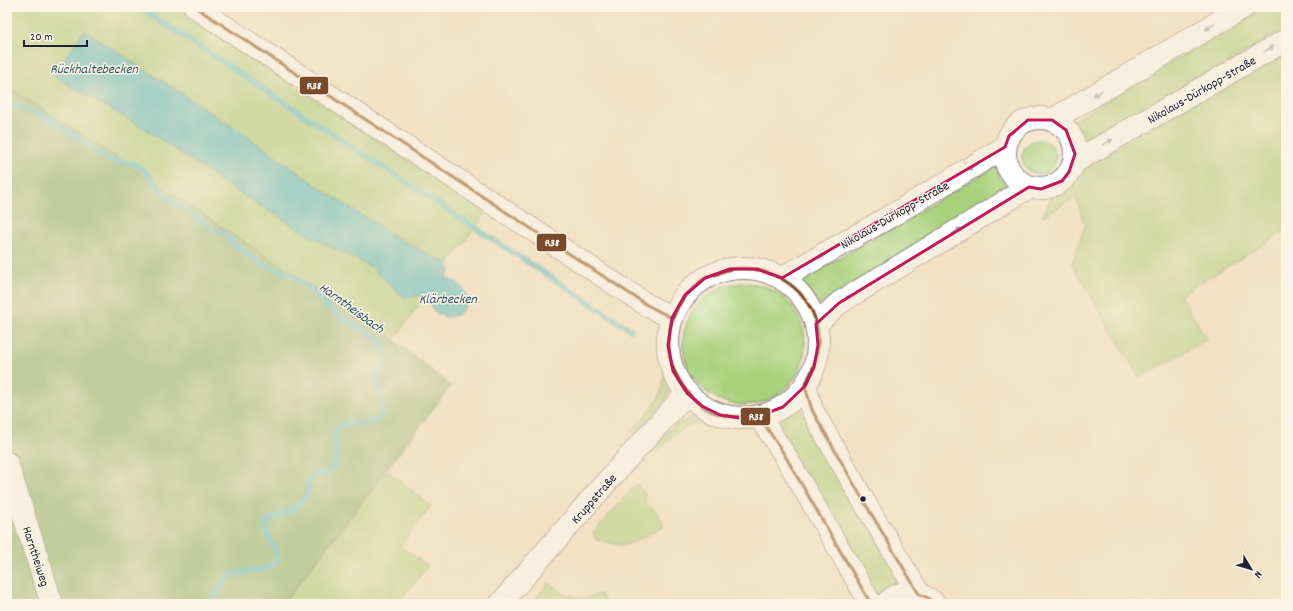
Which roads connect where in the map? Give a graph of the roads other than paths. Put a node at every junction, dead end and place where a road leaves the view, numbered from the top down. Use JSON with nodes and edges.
{"nodes":[{"id":1,"x":195,"y":7,"type":"edge"},
{"id":2,"x":1244,"y":7,"type":"edge"},
{"id":3,"x":1286,"y":40,"type":"edge"},
{"id":4,"x":1052,"y":120,"type":"junction"},
{"id":5,"x":1005,"y":147,"type":"junction"},
{"id":6,"x":1074,"y":162,"type":"junction"},
{"id":7,"x":1029,"y":187,"type":"junction"},
{"id":8,"x":782,"y":278,"type":"junction"},
{"id":9,"x":676,"y":310,"type":"junction"},
{"id":10,"x":816,"y":324,"type":"junction"},
{"id":11,"x":805,"y":386,"type":"junction"},
{"id":12,"x":687,"y":393,"type":"junction"},
{"id":13,"x":759,"y":416,"type":"junction"},
{"id":14,"x":7,"y":463,"type":"edge"},
{"id":15,"x":927,"y":599,"type":"edge"},
{"id":16,"x":52,"y":604,"type":"edge"},
{"id":17,"x":500,"y":604,"type":"edge"},
{"id":18,"x":871,"y":604,"type":"edge"},
{"id":19,"x":886,"y":604,"type":"edge"}],
"edges":[{"from":1,"to":9,"type":"street"},
{"from":2,"to":4,"type":"street","one_way":true},
{"from":6,"to":3,"type":"street","name":"Nikolaus-Dürkopp-Straße","one_way":true},
{"from":4,"to":5,"type":"street","name":"Nikolaus-Dürkopp-Straße"},
{"from":4,"to":6,"type":"street"},
{"from":5,"to":7,"type":"street"},
{"from":5,"to":8,"type":"street","name":"Nikolaus-Dürkopp-Straße","one_way":true},
{"from":6,"to":7,"type":"street","name":"Nikolaus-Dürkopp-Straße"},
{"from":10,"to":7,"type":"street","one_way":true},
{"from":8,"to":9,"type":"street"},
{"from":8,"to":10,"type":"street"},
{"from":9,"to":12,"type":"street"},
{"from":10,"to":11,"type":"street"},
{"from":11,"to":13,"type":"street"},
{"from":11,"to":15,"type":"street"},
{"from":12,"to":13,"type":"street"},
{"from":12,"to":17,"type":"street","name":"Kruppstraße"},
{"from":13,"to":18,"type":"street"},
{"from":14,"to":16,"type":"street","name":"Harntheiweg"},
{"from":15,"to":19,"type":"street"}]}
